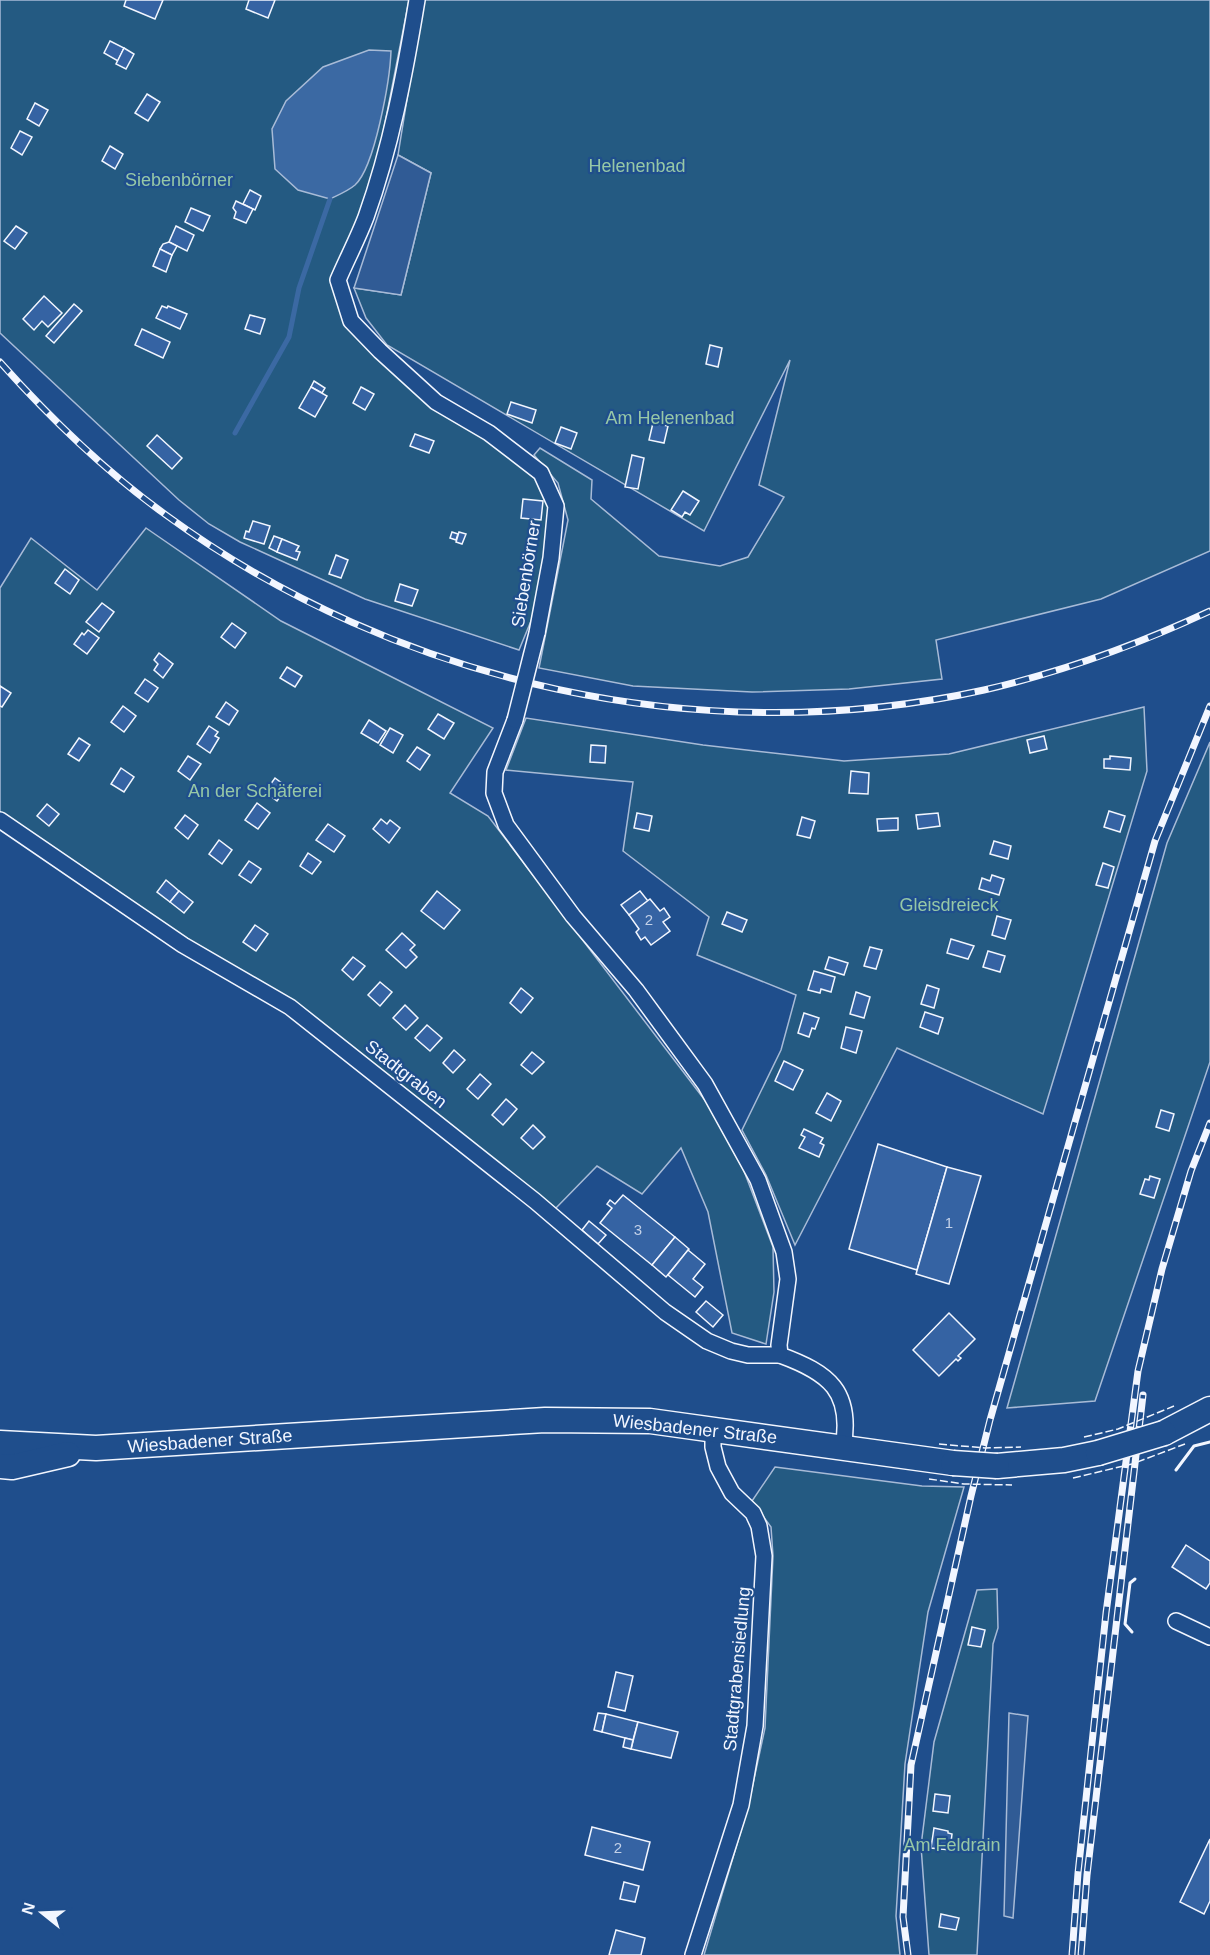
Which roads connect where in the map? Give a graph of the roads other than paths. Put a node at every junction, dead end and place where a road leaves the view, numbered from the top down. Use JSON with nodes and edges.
{"nodes":[{"id":1,"x":417,"y":0,"type":"edge"},
{"id":2,"x":0,"y":820,"type":"edge"},
{"id":3,"x":780,"y":1355,"type":"junction"},
{"id":4,"x":1210,"y":1409,"type":"edge"},
{"id":5,"x":713,"y":1429,"type":"junction"},
{"id":6,"x":0,"y":1443,"type":"edge"},
{"id":7,"x":96,"y":1448,"type":"junction"},
{"id":8,"x":843,"y":1448,"type":"junction"},
{"id":9,"x":4,"y":1471,"type":"edge"},
{"id":10,"x":1176,"y":1622,"type":"dead end"},
{"id":11,"x":1210,"y":1637,"type":"edge"},
{"id":12,"x":693,"y":1955,"type":"edge"}],
"edges":[{"from":1,"to":3,"type":"street","name":"Siebenbörner","bridge":true},
{"from":2,"to":3,"type":"street","name":"Stadtgraben"},
{"from":3,"to":8,"type":"street","name":"Stadtgraben"},
{"from":4,"to":8,"type":"main road","name":"Wiesbadener Straße","bridge":true},
{"from":5,"to":7,"type":"main road","name":"Wiesbadener Straße"},
{"from":5,"to":8,"type":"main road","name":"Wiesbadener Straße"},
{"from":5,"to":12,"type":"street","name":"Stadtgrabensiedlung"},
{"from":6,"to":7,"type":"main road","name":"Wiesbadener Straße"},
{"from":7,"to":9,"type":"main road","name":"Wiesbadener Straße"},
{"from":10,"to":11,"type":"street"}]}
